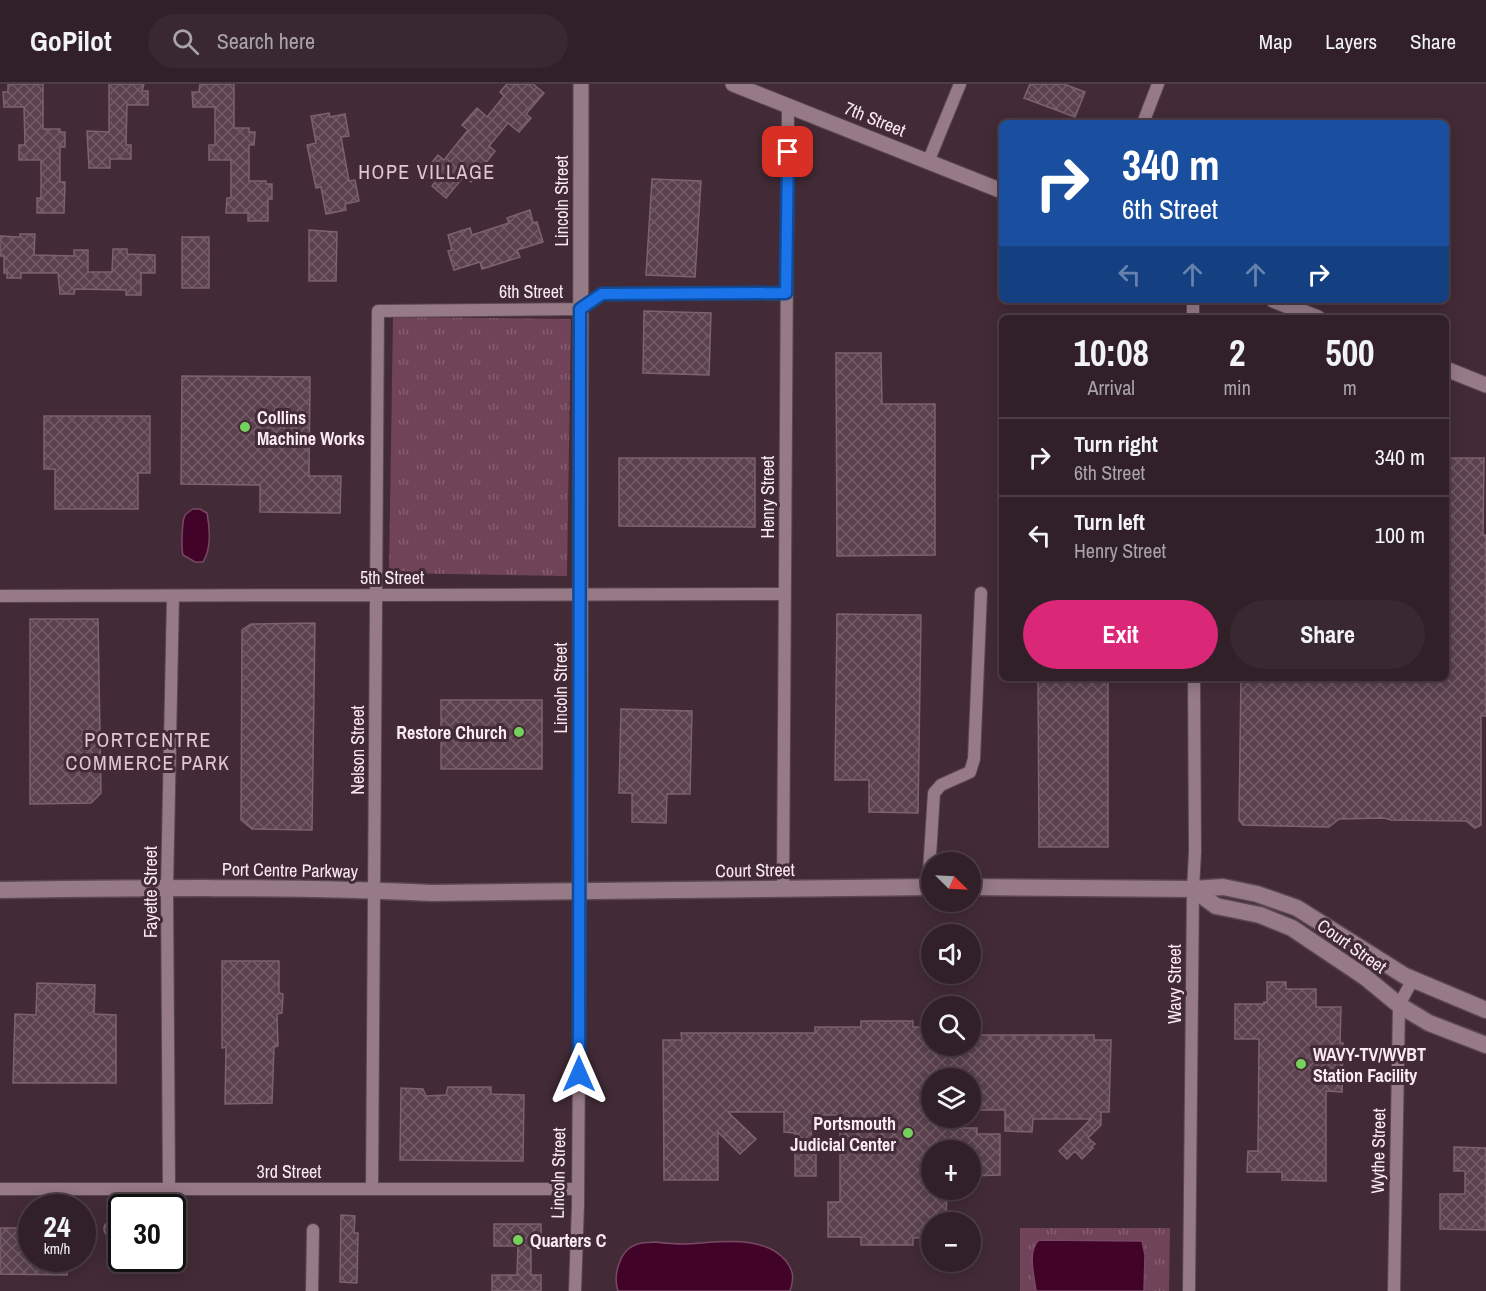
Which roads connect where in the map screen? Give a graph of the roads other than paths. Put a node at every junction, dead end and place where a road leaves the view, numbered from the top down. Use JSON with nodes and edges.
{"nodes":[{"id":1,"x":581,"y":84,"type":"edge"},
{"id":2,"x":733,"y":84,"type":"edge"},
{"id":3,"x":960,"y":84,"type":"edge"},
{"id":4,"x":1158,"y":84,"type":"edge"},
{"id":5,"x":788,"y":105,"type":"junction"},
{"id":6,"x":1144,"y":120,"type":"edge"},
{"id":7,"x":928,"y":162,"type":"junction"},
{"id":8,"x":999,"y":190,"type":"edge"},
{"id":9,"x":786,"y":293,"type":"junction"},
{"id":10,"x":1280,"y":303,"type":"edge"},
{"id":11,"x":580,"y":309,"type":"junction"},
{"id":12,"x":378,"y":311,"type":"joint"},
{"id":13,"x":1310,"y":315,"type":"edge"},
{"id":14,"x":1449,"y":370,"type":"edge"},
{"id":15,"x":1486,"y":385,"type":"edge"},
{"id":16,"x":981,"y":593,"type":"dead end"},
{"id":17,"x":785,"y":594,"type":"junction"},
{"id":18,"x":376,"y":595,"type":"junction"},
{"id":19,"x":579,"y":595,"type":"junction"},
{"id":20,"x":0,"y":596,"type":"edge"},
{"id":21,"x":173,"y":596,"type":"junction"},
{"id":22,"x":1194,"y":681,"type":"edge"},
{"id":23,"x":931,"y":852,"type":"edge"},
{"id":24,"x":921,"y":887,"type":"edge"},
{"id":25,"x":167,"y":888,"type":"junction"},
{"id":26,"x":981,"y":888,"type":"edge"},
{"id":27,"x":783,"y":889,"type":"junction"},
{"id":28,"x":1193,"y":889,"type":"junction"},
{"id":29,"x":0,"y":890,"type":"edge"},
{"id":30,"x":374,"y":890,"type":"junction"},
{"id":31,"x":580,"y":891,"type":"junction"},
{"id":32,"x":1413,"y":979,"type":"junction"},
{"id":33,"x":1399,"y":1005,"type":"junction"},
{"id":34,"x":1486,"y":1010,"type":"edge"},
{"id":35,"x":1486,"y":1045,"type":"edge"},
{"id":36,"x":0,"y":1189,"type":"edge"},
{"id":37,"x":169,"y":1189,"type":"junction"},
{"id":38,"x":372,"y":1189,"type":"junction"},
{"id":39,"x":578,"y":1189,"type":"junction"},
{"id":40,"x":313,"y":1230,"type":"dead end"},
{"id":41,"x":312,"y":1291,"type":"edge"},
{"id":42,"x":575,"y":1291,"type":"edge"},
{"id":43,"x":1189,"y":1291,"type":"edge"},
{"id":44,"x":1394,"y":1291,"type":"edge"}],
"edges":[{"from":1,"to":11,"type":"street","name":"Lincoln Street"},
{"from":2,"to":5,"type":"street","name":"7th Street"},
{"from":3,"to":7,"type":"street"},
{"from":4,"to":6,"type":"street"},
{"from":5,"to":7,"type":"street","name":"7th Street"},
{"from":5,"to":9,"type":"street","name":"Henry Street"},
{"from":7,"to":8,"type":"street","name":"7th Street"},
{"from":9,"to":11,"type":"street","name":"6th Street"},
{"from":9,"to":17,"type":"street","name":"Henry Street"},
{"from":10,"to":13,"type":"street"},
{"from":11,"to":12,"type":"street","name":"6th Street"},
{"from":11,"to":19,"type":"street","name":"Lincoln Street"},
{"from":12,"to":18,"type":"street","name":"Nelson Street"},
{"from":14,"to":15,"type":"street"},
{"from":16,"to":23,"type":"street"},
{"from":17,"to":19,"type":"street","name":"5th Street"},
{"from":17,"to":27,"type":"street","name":"Henry Street"},
{"from":18,"to":19,"type":"street","name":"5th Street"},
{"from":18,"to":21,"type":"street","name":"5th Street"},
{"from":18,"to":30,"type":"street","name":"Nelson Street"},
{"from":19,"to":31,"type":"street","name":"Lincoln Street"},
{"from":20,"to":21,"type":"street","name":"5th Street"},
{"from":21,"to":25,"type":"street","name":"Fayette Street"},
{"from":22,"to":28,"type":"street","name":"Wavy Street"},
{"from":24,"to":27,"type":"main road","name":"Court Street"},
{"from":25,"to":29,"type":"main road","name":"Port Centre Parkway"},
{"from":25,"to":30,"type":"main road","name":"Port Centre Parkway"},
{"from":25,"to":37,"type":"street","name":"Fayette Street"},
{"from":26,"to":28,"type":"main road","name":"Court Street"},
{"from":27,"to":31,"type":"main road","name":"Court Street"},
{"from":28,"to":32,"type":"main road","name":"Court Street"},
{"from":28,"to":33,"type":"main road","name":"Court Street"},
{"from":28,"to":43,"type":"street","name":"Wavy Street"},
{"from":30,"to":31,"type":"main road","name":"Port Centre Parkway"},
{"from":30,"to":38,"type":"street","name":"Nelson Street"},
{"from":31,"to":39,"type":"street","name":"Lincoln Street"},
{"from":32,"to":33,"type":"street","name":"Wythe Street"},
{"from":32,"to":34,"type":"main road","name":"Court Street"},
{"from":33,"to":35,"type":"main road","name":"Court Street"},
{"from":33,"to":44,"type":"street","name":"Wythe Street"},
{"from":36,"to":37,"type":"street","name":"3rd Street"},
{"from":37,"to":38,"type":"street","name":"3rd Street"},
{"from":38,"to":39,"type":"street","name":"3rd Street"},
{"from":39,"to":42,"type":"street","name":"Lincoln Street"},
{"from":40,"to":41,"type":"street"}]}
